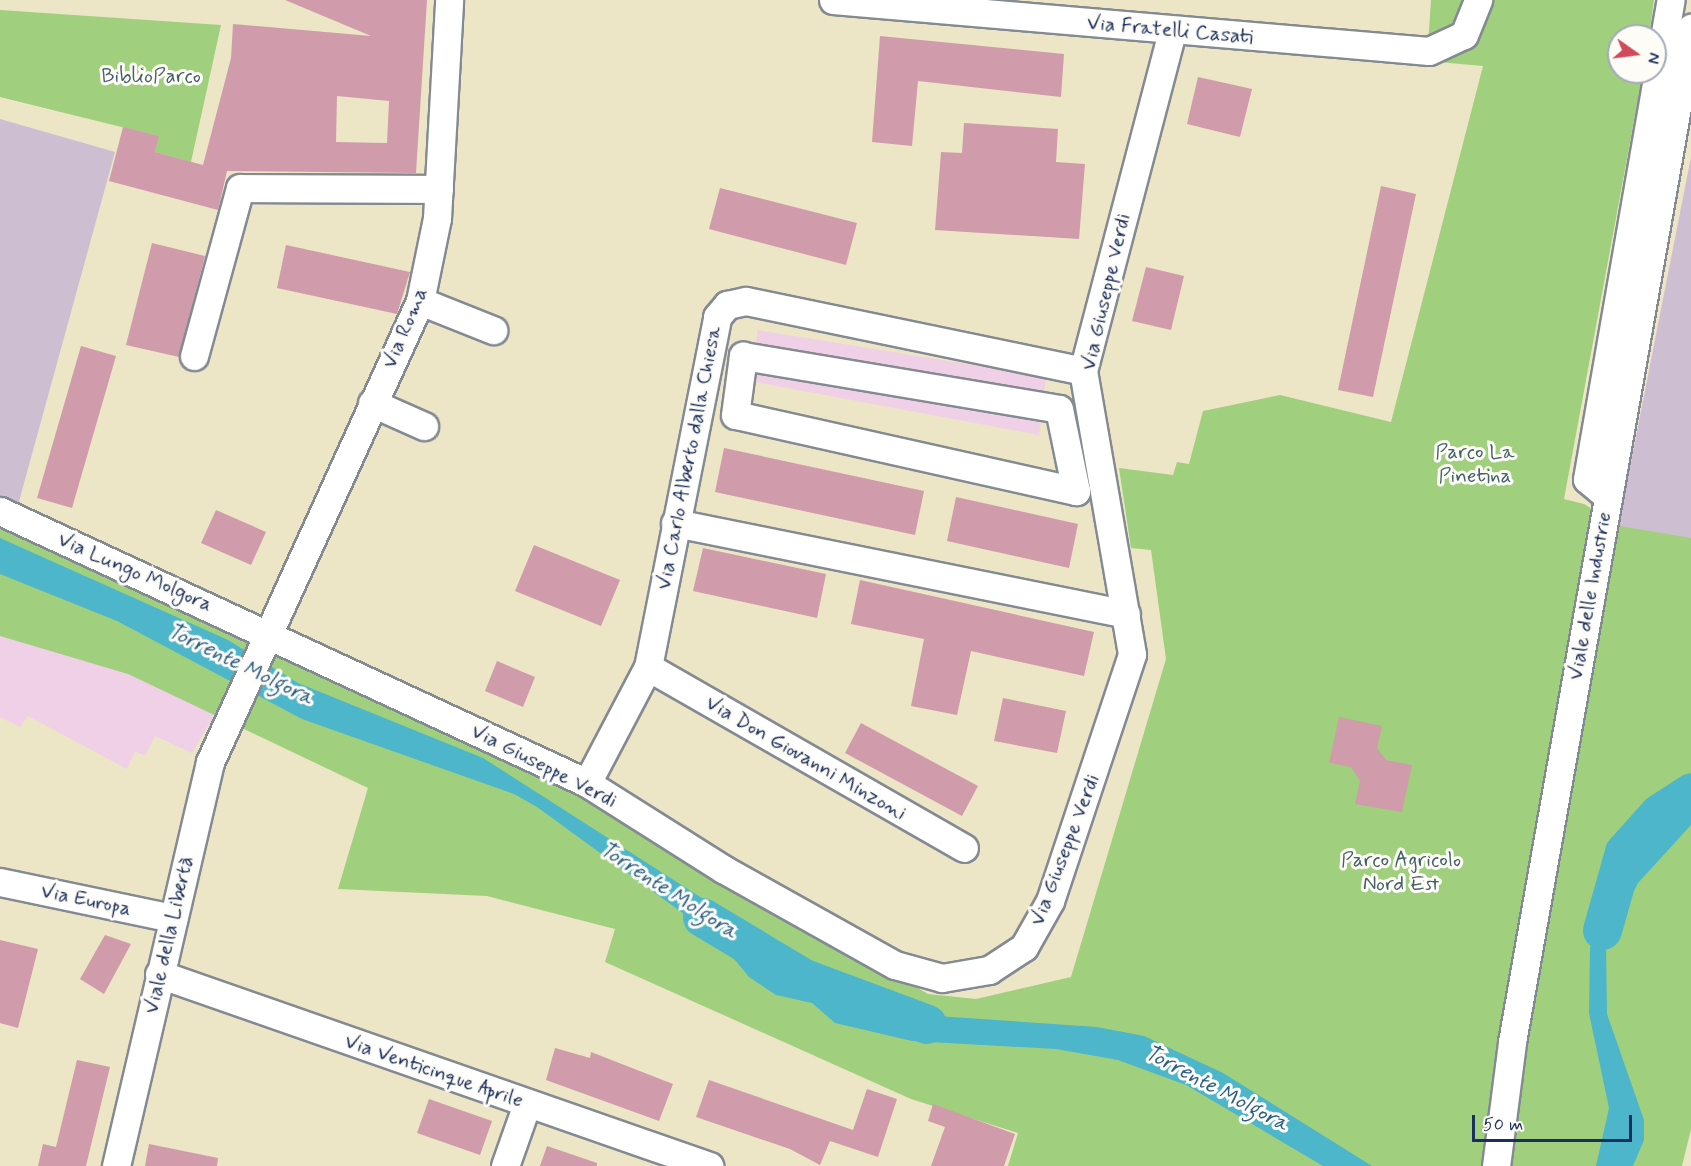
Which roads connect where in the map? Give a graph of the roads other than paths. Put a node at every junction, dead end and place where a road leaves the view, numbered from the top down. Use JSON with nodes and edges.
{"nodes":[{"id":1,"x":449,"y":0,"type":"edge"},
{"id":2,"x":833,"y":0,"type":"edge"},
{"id":3,"x":1478,"y":0,"type":"edge"},
{"id":4,"x":1671,"y":0,"type":"edge"},
{"id":5,"x":1691,"y":28,"type":"edge"},
{"id":6,"x":1172,"y":31,"type":"junction"},
{"id":7,"x":439,"y":189,"type":"junction"},
{"id":8,"x":420,"y":300,"type":"junction"},
{"id":9,"x":493,"y":330,"type":"dead end"},
{"id":10,"x":194,"y":356,"type":"dead end"},
{"id":11,"x":1083,"y":371,"type":"junction"},
{"id":12,"x":704,"y":376,"type":"junction"},
{"id":13,"x":739,"y":383,"type":"junction"},
{"id":14,"x":372,"y":403,"type":"junction"},
{"id":15,"x":424,"y":426,"type":"dead end"},
{"id":16,"x":1064,"y":430,"type":"junction"},
{"id":17,"x":1095,"y":437,"type":"junction"},
{"id":18,"x":1607,"y":496,"type":"junction"},
{"id":19,"x":0,"y":511,"type":"edge"},
{"id":20,"x":675,"y":523,"type":"junction"},
{"id":21,"x":1126,"y":614,"type":"junction"},
{"id":22,"x":265,"y":642,"type":"junction"},
{"id":23,"x":648,"y":667,"type":"junction"},
{"id":24,"x":587,"y":783,"type":"junction"},
{"id":25,"x":964,"y":848,"type":"dead end"},
{"id":26,"x":0,"y":882,"type":"edge"},
{"id":27,"x":173,"y":918,"type":"junction"},
{"id":28,"x":159,"y":974,"type":"junction"},
{"id":29,"x":526,"y":1104,"type":"junction"},
{"id":30,"x":116,"y":1166,"type":"edge"},
{"id":31,"x":505,"y":1166,"type":"edge"},
{"id":32,"x":709,"y":1166,"type":"edge"},
{"id":33,"x":1496,"y":1166,"type":"edge"}],
"edges":[{"from":1,"to":7,"type":"street","name":"Via Roma"},
{"from":2,"to":6,"type":"street","name":"Via Fratelli Casati"},
{"from":3,"to":6,"type":"street","name":"Via Fratelli Casati"},
{"from":4,"to":18,"type":"street"},
{"from":5,"to":18,"type":"street","name":"Viale delle Industrie"},
{"from":6,"to":11,"type":"street","name":"Via Giuseppe Verdi"},
{"from":7,"to":8,"type":"street","name":"Via Roma"},
{"from":7,"to":10,"type":"street"},
{"from":8,"to":9,"type":"street"},
{"from":8,"to":14,"type":"street","name":"Via Roma"},
{"from":11,"to":12,"type":"street","name":"Via Carlo Alberto dalla Chiesa"},
{"from":11,"to":17,"type":"street","name":"Via Giuseppe Verdi"},
{"from":12,"to":13,"type":"street"},
{"from":12,"to":20,"type":"street","name":"Via Carlo Alberto dalla Chiesa"},
{"from":13,"to":16,"type":"street"},
{"from":13,"to":16,"type":"street"},
{"from":14,"to":15,"type":"street"},
{"from":14,"to":22,"type":"street","name":"Via Roma"},
{"from":16,"to":17,"type":"street"},
{"from":17,"to":21,"type":"street","name":"Via Giuseppe Verdi"},
{"from":18,"to":33,"type":"street","name":"Viale delle Industrie"},
{"from":19,"to":22,"type":"street","name":"Via Lungo Molgora"},
{"from":20,"to":21,"type":"street"},
{"from":20,"to":23,"type":"street","name":"Via Carlo Alberto dalla Chiesa"},
{"from":21,"to":24,"type":"street","name":"Via Giuseppe Verdi"},
{"from":22,"to":24,"type":"street","name":"Via Giuseppe Verdi"},
{"from":22,"to":27,"type":"street","name":"Viale della Libertà"},
{"from":23,"to":24,"type":"street","name":"Via Carlo Alberto dalla Chiesa"},
{"from":23,"to":25,"type":"street","name":"Via Don Giovanni Minzoni"},
{"from":26,"to":27,"type":"street","name":"Via Europa"},
{"from":27,"to":28,"type":"street","name":"Viale della Libertà"},
{"from":28,"to":29,"type":"street","name":"Via Venticinque Aprile"},
{"from":28,"to":30,"type":"street","name":"Viale della Libertà"},
{"from":29,"to":31,"type":"street"},
{"from":29,"to":32,"type":"street","name":"Via Venticinque Aprile"}]}
